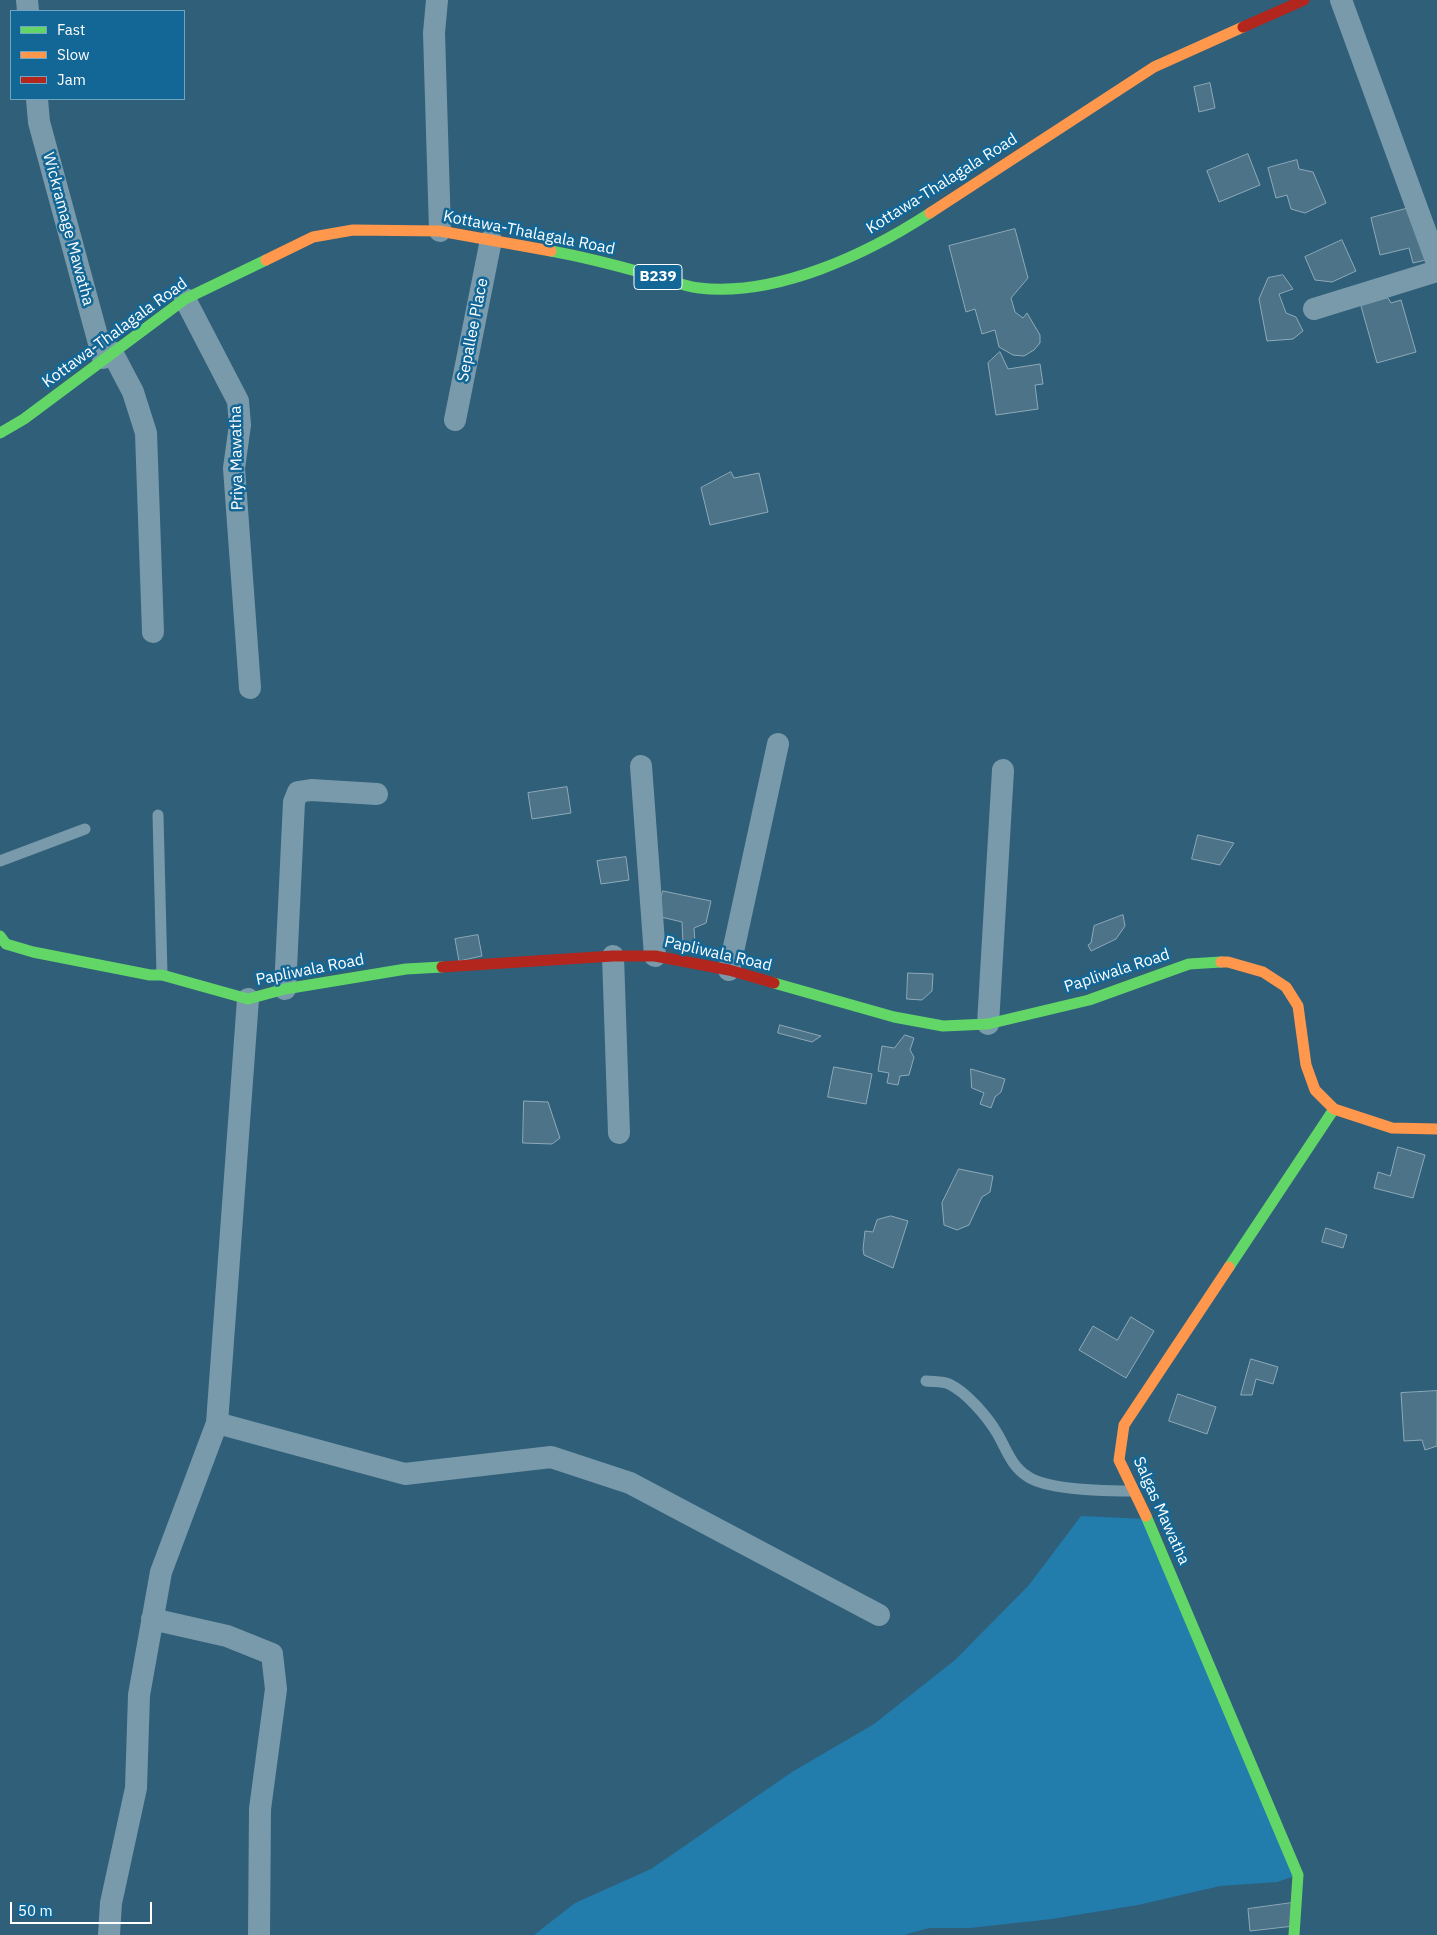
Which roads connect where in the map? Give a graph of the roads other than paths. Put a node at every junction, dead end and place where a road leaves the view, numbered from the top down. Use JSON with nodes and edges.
{"nodes":[{"id":1,"x":437,"y":0,"type":"edge"},
{"id":2,"x":1304,"y":0,"type":"edge"},
{"id":3,"x":1341,"y":0,"type":"edge"},
{"id":4,"x":37,"y":100,"type":"edge"},
{"id":5,"x":440,"y":231,"type":"junction"},
{"id":6,"x":491,"y":240,"type":"junction"},
{"id":7,"x":1437,"y":263,"type":"edge"},
{"id":8,"x":1437,"y":271,"type":"edge"},
{"id":9,"x":185,"y":299,"type":"junction"},
{"id":10,"x":1314,"y":309,"type":"dead end"},
{"id":11,"x":108,"y":355,"type":"junction"},
{"id":12,"x":455,"y":420,"type":"dead end"},
{"id":13,"x":0,"y":433,"type":"edge"},
{"id":14,"x":153,"y":632,"type":"dead end"},
{"id":15,"x":250,"y":688,"type":"dead end"},
{"id":16,"x":778,"y":744,"type":"dead end"},
{"id":17,"x":640,"y":766,"type":"dead end"},
{"id":18,"x":1004,"y":770,"type":"dead end"},
{"id":19,"x":377,"y":794,"type":"dead end"},
{"id":20,"x":158,"y":815,"type":"dead end"},
{"id":21,"x":84,"y":829,"type":"dead end"},
{"id":22,"x":0,"y":861,"type":"edge"},
{"id":23,"x":2,"y":943,"type":"edge"},
{"id":24,"x":613,"y":956,"type":"junction"},
{"id":25,"x":655,"y":956,"type":"junction"},
{"id":26,"x":729,"y":970,"type":"junction"},
{"id":27,"x":162,"y":975,"type":"junction"},
{"id":28,"x":285,"y":989,"type":"junction"},
{"id":29,"x":248,"y":998,"type":"junction"},
{"id":30,"x":988,"y":1024,"type":"junction"},
{"id":31,"x":1334,"y":1109,"type":"junction"},
{"id":32,"x":1437,"y":1129,"type":"edge"},
{"id":33,"x":619,"y":1133,"type":"dead end"},
{"id":34,"x":926,"y":1381,"type":"dead end"},
{"id":35,"x":217,"y":1423,"type":"junction"},
{"id":36,"x":1134,"y":1491,"type":"junction"},
{"id":37,"x":879,"y":1615,"type":"dead end"},
{"id":38,"x":152,"y":1619,"type":"junction"},
{"id":39,"x":109,"y":1935,"type":"edge"},
{"id":40,"x":259,"y":1935,"type":"edge"},
{"id":41,"x":1294,"y":1935,"type":"edge"}],
"edges":[{"from":1,"to":5,"type":"street"},
{"from":2,"to":6,"type":"street","name":"Kottawa-Thalagala Road","number":"B239"},
{"from":3,"to":7,"type":"street"},
{"from":4,"to":11,"type":"street","name":"Wickramage Mawatha"},
{"from":5,"to":6,"type":"street","name":"Kottawa-Thalagala Road","number":"B239"},
{"from":5,"to":9,"type":"street","name":"Kottawa-Thalagala Road","number":"B239"},
{"from":6,"to":12,"type":"street","name":"Sepallee Place"},
{"from":8,"to":10,"type":"street"},
{"from":9,"to":11,"type":"street","name":"Kottawa-Thalagala Road","number":"B239"},
{"from":9,"to":15,"type":"street","name":"Priya Mawatha"},
{"from":11,"to":13,"type":"street","name":"Kottawa-Thalagala Road","number":"B239"},
{"from":11,"to":14,"type":"street","name":"Wickramage Mawatha"},
{"from":16,"to":26,"type":"street"},
{"from":17,"to":25,"type":"street"},
{"from":18,"to":30,"type":"street"},
{"from":19,"to":28,"type":"street"},
{"from":20,"to":27,"type":"lane"},
{"from":21,"to":22,"type":"lane"},
{"from":23,"to":27,"type":"street","name":"Papliwala Road"},
{"from":24,"to":25,"type":"street","name":"Papliwala Road"},
{"from":24,"to":28,"type":"street","name":"Papliwala Road"},
{"from":24,"to":33,"type":"street"},
{"from":25,"to":26,"type":"street","name":"Papliwala Road"},
{"from":26,"to":30,"type":"street","name":"Papliwala Road"},
{"from":27,"to":29,"type":"street","name":"Papliwala Road"},
{"from":28,"to":29,"type":"street","name":"Papliwala Road"},
{"from":29,"to":35,"type":"street"},
{"from":30,"to":31,"type":"street","name":"Papliwala Road"},
{"from":31,"to":32,"type":"street"},
{"from":31,"to":36,"type":"street","name":"Salgas Mawatha"},
{"from":34,"to":36,"type":"lane"},
{"from":35,"to":37,"type":"street"},
{"from":35,"to":38,"type":"street"},
{"from":36,"to":41,"type":"street","name":"Salgas Mawatha"},
{"from":38,"to":39,"type":"street"},
{"from":38,"to":40,"type":"street"}]}
